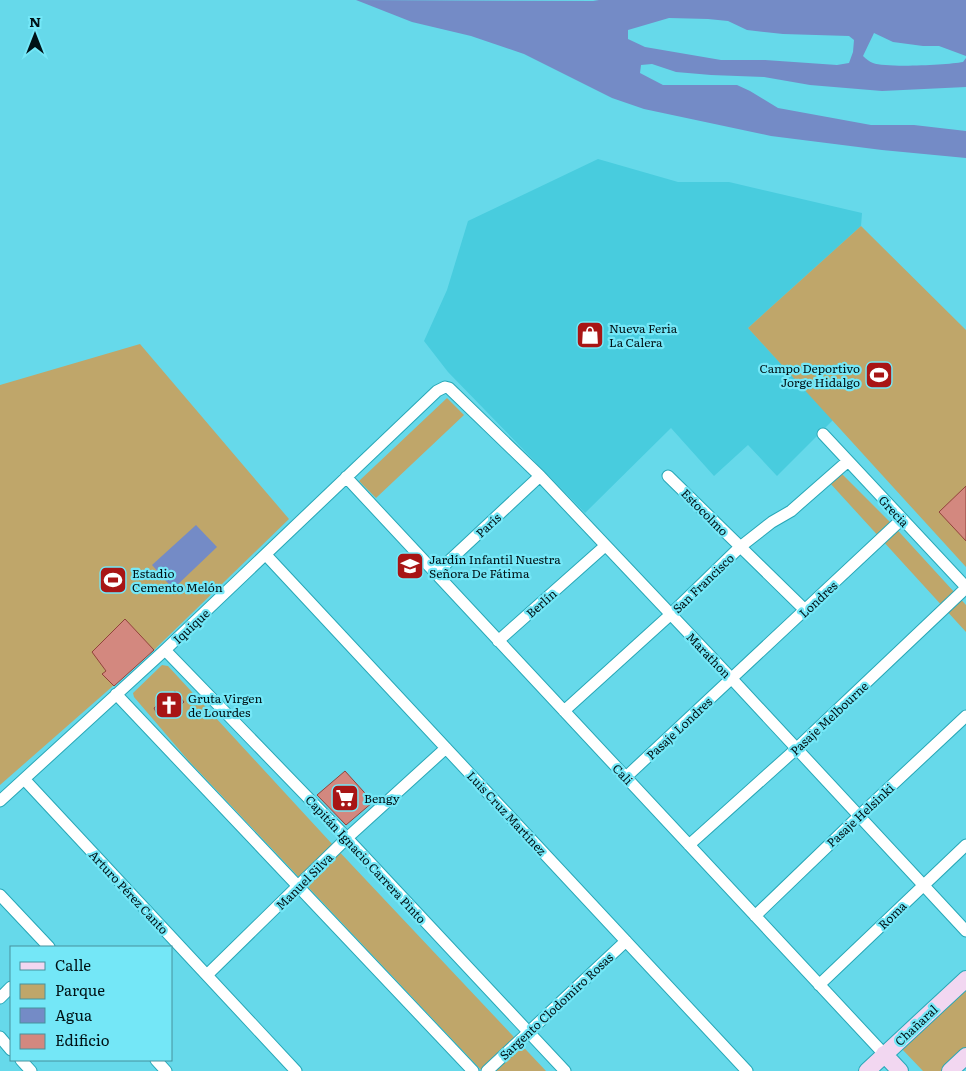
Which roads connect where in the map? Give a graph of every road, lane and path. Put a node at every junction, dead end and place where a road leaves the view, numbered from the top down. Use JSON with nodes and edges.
{"nodes":[{"id":1,"x":445,"y":387,"type":"joint"},
{"id":2,"x":823,"y":434,"type":"dead end"},
{"id":3,"x":848,"y":460,"type":"junction"},
{"id":4,"x":540,"y":476,"type":"junction"},
{"id":5,"x":668,"y":476,"type":"dead end"},
{"id":6,"x":346,"y":477,"type":"junction"},
{"id":7,"x":902,"y":519,"type":"junction"},
{"id":8,"x":606,"y":546,"type":"junction"},
{"id":9,"x":740,"y":547,"type":"junction"},
{"id":10,"x":266,"y":554,"type":"junction"},
{"id":11,"x":436,"y":574,"type":"junction"},
{"id":12,"x":966,"y":588,"type":"edge"},
{"id":13,"x":806,"y":611,"type":"junction"},
{"id":14,"x":670,"y":615,"type":"junction"},
{"id":15,"x":498,"y":641,"type":"junction"},
{"id":16,"x":165,"y":650,"type":"junction"},
{"id":17,"x":732,"y":678,"type":"junction"},
{"id":18,"x":116,"y":694,"type":"junction"},
{"id":19,"x":564,"y":711,"type":"junction"},
{"id":20,"x":966,"y":716,"type":"edge"},
{"id":21,"x":446,"y":748,"type":"junction"},
{"id":22,"x":796,"y":748,"type":"junction"},
{"id":23,"x":626,"y":777,"type":"junction"},
{"id":24,"x":24,"y":779,"type":"junction"},
{"id":25,"x":0,"y":802,"type":"edge"},
{"id":26,"x":858,"y":816,"type":"junction"},
{"id":27,"x":347,"y":838,"type":"junction"},
{"id":28,"x":689,"y":845,"type":"junction"},
{"id":29,"x":966,"y":845,"type":"edge"},
{"id":30,"x":923,"y":885,"type":"junction"},
{"id":31,"x":299,"y":886,"type":"junction"},
{"id":32,"x":0,"y":896,"type":"edge"},
{"id":33,"x":755,"y":916,"type":"junction"},
{"id":34,"x":966,"y":931,"type":"edge"},
{"id":35,"x":626,"y":941,"type":"junction"},
{"id":36,"x":48,"y":946,"type":"edge"},
{"id":37,"x":207,"y":975,"type":"junction"},
{"id":38,"x":966,"y":978,"type":"edge"},
{"id":39,"x":819,"y":984,"type":"junction"},
{"id":40,"x":10,"y":988,"type":"edge"},
{"id":41,"x":0,"y":998,"type":"edge"},
{"id":42,"x":528,"y":1032,"type":"junction"},
{"id":43,"x":0,"y":1038,"type":"edge"},
{"id":44,"x":10,"y":1049,"type":"edge"},
{"id":45,"x":884,"y":1054,"type":"junction"},
{"id":46,"x":966,"y":1056,"type":"edge"},
{"id":47,"x":22,"y":1061,"type":"edge"},
{"id":48,"x":31,"y":1071,"type":"edge"},
{"id":49,"x":296,"y":1071,"type":"edge"},
{"id":50,"x":473,"y":1071,"type":"edge"},
{"id":51,"x":487,"y":1071,"type":"edge"},
{"id":52,"x":565,"y":1071,"type":"edge"},
{"id":53,"x":747,"y":1071,"type":"edge"},
{"id":54,"x":867,"y":1071,"type":"edge"},
{"id":55,"x":900,"y":1071,"type":"edge"},
{"id":56,"x":950,"y":1071,"type":"edge"}],
"edges":[{"from":1,"to":4,"type":"street","name":"Marathon"},
{"from":1,"to":6,"type":"street","name":"Iquique"},
{"from":2,"to":3,"type":"street","name":"Grecia"},
{"from":3,"to":7,"type":"street","name":"Grecia"},
{"from":3,"to":9,"type":"street","name":"San Francisco"},
{"from":4,"to":8,"type":"street","name":"Marathon"},
{"from":4,"to":11,"type":"street","name":"París"},
{"from":5,"to":9,"type":"street","name":"Estocolmo"},
{"from":6,"to":10,"type":"street","name":"Iquique"},
{"from":6,"to":11,"type":"street","name":"Cali"},
{"from":7,"to":12,"type":"street","name":"Grecia"},
{"from":7,"to":13,"type":"street","name":"Londres"},
{"from":8,"to":14,"type":"street","name":"Marathon"},
{"from":8,"to":15,"type":"street","name":"Berlín"},
{"from":9,"to":13,"type":"street","name":"Estocolmo"},
{"from":9,"to":14,"type":"street","name":"San Francisco"},
{"from":10,"to":16,"type":"street","name":"Iquique"},
{"from":10,"to":21,"type":"street","name":"Luis Cruz Martínez"},
{"from":11,"to":15,"type":"street","name":"Cali"},
{"from":12,"to":22,"type":"street","name":"Pasaje Melbourne"},
{"from":13,"to":17,"type":"street","name":"Londres"},
{"from":14,"to":17,"type":"street","name":"Marathon"},
{"from":14,"to":19,"type":"street","name":"San Francisco"},
{"from":15,"to":19,"type":"street","name":"Cali"},
{"from":16,"to":18,"type":"street","name":"Iquique"},
{"from":16,"to":27,"type":"street","name":"Capitán Ignacio Carrera Pinto"},
{"from":17,"to":22,"type":"street","name":"Marathon"},
{"from":17,"to":23,"type":"street","name":"Pasaje Londres"},
{"from":18,"to":24,"type":"street","name":"Iquique"},
{"from":18,"to":31,"type":"street"},
{"from":19,"to":23,"type":"street","name":"Cali"},
{"from":20,"to":26,"type":"street","name":"Pasaje Helsinki"},
{"from":21,"to":27,"type":"street","name":"Manuel Silva"},
{"from":21,"to":35,"type":"street","name":"Luis Cruz Martínez"},
{"from":22,"to":26,"type":"street","name":"Marathon"},
{"from":22,"to":28,"type":"street","name":"Pasaje Melbourne"},
{"from":23,"to":28,"type":"street","name":"Cali"},
{"from":24,"to":25,"type":"street","name":"Iquique"},
{"from":24,"to":37,"type":"street","name":"Arturo Pérez Canto"},
{"from":26,"to":30,"type":"street","name":"Marathon"},
{"from":26,"to":33,"type":"street","name":"Pasaje Helsinki"},
{"from":27,"to":31,"type":"street","name":"Manuel Silva"},
{"from":27,"to":42,"type":"street","name":"Capitán Ignacio Carrera Pinto"},
{"from":28,"to":33,"type":"street","name":"Cali"},
{"from":29,"to":30,"type":"street","name":"Roma"},
{"from":30,"to":34,"type":"street","name":"Marathon"},
{"from":30,"to":39,"type":"street","name":"Roma"},
{"from":31,"to":37,"type":"street","name":"Manuel Silva"},
{"from":31,"to":50,"type":"street"},
{"from":32,"to":36,"type":"street"},
{"from":33,"to":39,"type":"street","name":"Cali"},
{"from":35,"to":42,"type":"street","name":"Sargento Clodomiro Rosas"},
{"from":35,"to":53,"type":"street","name":"Luis Cruz Martínez"},
{"from":37,"to":49,"type":"street","name":"Arturo Pérez Canto"},
{"from":38,"to":45,"type":"street","name":"Chañaral"},
{"from":39,"to":45,"type":"street","name":"Cali"},
{"from":40,"to":41,"type":"street"},
{"from":42,"to":51,"type":"street","name":"Sargento Clodomiro Rosas"},
{"from":42,"to":52,"type":"street","name":"Capitán Ignacio Carrera Pinto"},
{"from":43,"to":44,"type":"street"},
{"from":45,"to":54,"type":"street","name":"Chañaral"},
{"from":45,"to":55,"type":"street","name":"Cali"},
{"from":46,"to":56,"type":"street"},
{"from":47,"to":48,"type":"street"}]}
